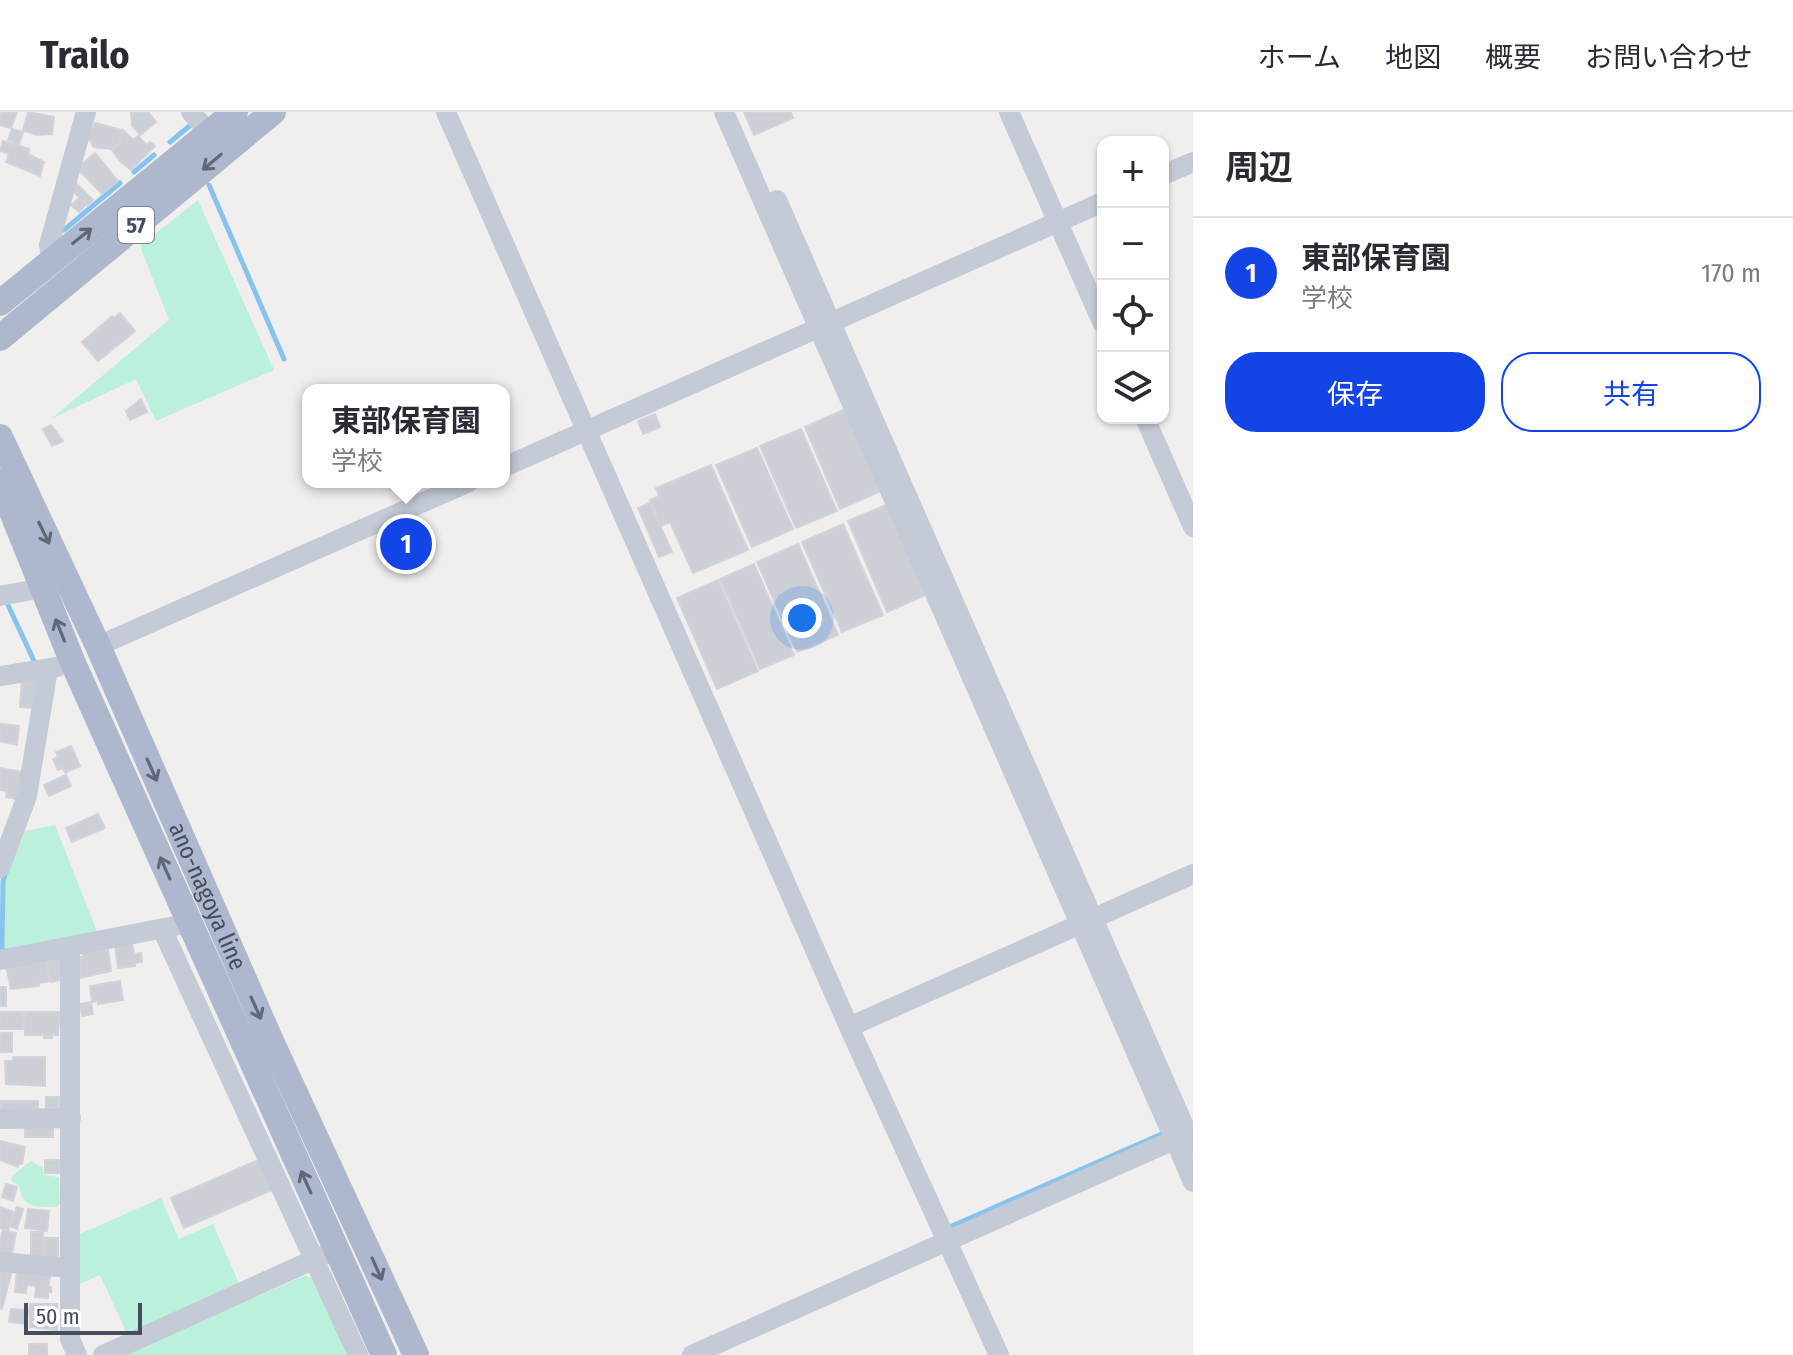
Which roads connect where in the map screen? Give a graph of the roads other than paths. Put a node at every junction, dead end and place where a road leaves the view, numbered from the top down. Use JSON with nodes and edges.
{"nodes":[{"id":1,"x":86,"y":112,"type":"edge"},
{"id":2,"x":191,"y":112,"type":"edge"},
{"id":3,"x":235,"y":112,"type":"edge"},
{"id":4,"x":273,"y":112,"type":"edge"},
{"id":5,"x":446,"y":112,"type":"edge"},
{"id":6,"x":724,"y":112,"type":"edge"},
{"id":7,"x":738,"y":112,"type":"edge"},
{"id":8,"x":1009,"y":112,"type":"edge"},
{"id":9,"x":209,"y":133,"type":"junction"},
{"id":10,"x":1193,"y":162,"type":"edge"},
{"id":11,"x":1169,"y":172,"type":"edge"},
{"id":12,"x":1097,"y":205,"type":"edge"},
{"id":13,"x":1058,"y":221,"type":"junction"},
{"id":14,"x":52,"y":261,"type":"junction"},
{"id":15,"x":0,"y":303,"type":"edge"},
{"id":16,"x":1097,"y":310,"type":"edge"},
{"id":17,"x":824,"y":324,"type":"junction"},
{"id":18,"x":0,"y":338,"type":"edge"},
{"id":19,"x":1148,"y":424,"type":"edge"},
{"id":20,"x":587,"y":431,"type":"junction"},
{"id":21,"x":0,"y":437,"type":"edge"},
{"id":22,"x":510,"y":464,"type":"edge"},
{"id":23,"x":0,"y":482,"type":"edge"},
{"id":24,"x":455,"y":488,"type":"edge"},
{"id":25,"x":6,"y":512,"type":"edge"},
{"id":26,"x":1193,"y":527,"type":"edge"},
{"id":27,"x":43,"y":588,"type":"junction"},
{"id":28,"x":0,"y":596,"type":"edge"},
{"id":29,"x":98,"y":646,"type":"junction"},
{"id":30,"x":60,"y":666,"type":"junction"},
{"id":31,"x":0,"y":676,"type":"edge"},
{"id":32,"x":0,"y":868,"type":"edge"},
{"id":33,"x":1193,"y":874,"type":"edge"},
{"id":34,"x":1086,"y":920,"type":"junction"},
{"id":35,"x":190,"y":923,"type":"junction"},
{"id":36,"x":162,"y":929,"type":"junction"},
{"id":37,"x":70,"y":947,"type":"junction"},
{"id":38,"x":0,"y":960,"type":"edge"},
{"id":39,"x":849,"y":1027,"type":"junction"},
{"id":40,"x":71,"y":1118,"type":"junction"},
{"id":41,"x":0,"y":1119,"type":"edge"},
{"id":42,"x":1187,"y":1138,"type":"edge"},
{"id":43,"x":1193,"y":1182,"type":"edge"},
{"id":44,"x":363,"y":1238,"type":"junction"},
{"id":45,"x":948,"y":1241,"type":"junction"},
{"id":46,"x":326,"y":1255,"type":"junction"},
{"id":47,"x":0,"y":1262,"type":"edge"},
{"id":48,"x":70,"y":1268,"type":"junction"},
{"id":49,"x":719,"y":1350,"type":"edge"},
{"id":50,"x":77,"y":1355,"type":"edge"},
{"id":51,"x":103,"y":1355,"type":"edge"},
{"id":52,"x":358,"y":1355,"type":"edge"},
{"id":53,"x":384,"y":1355,"type":"edge"},
{"id":54,"x":416,"y":1355,"type":"edge"},
{"id":55,"x":692,"y":1355,"type":"edge"},
{"id":56,"x":999,"y":1355,"type":"edge"}],
"edges":[{"from":1,"to":14,"type":"street"},
{"from":2,"to":9,"type":"street"},
{"from":3,"to":9,"type":"main road","number":"57"},
{"from":4,"to":18,"type":"main road","number":"57","one_way":true},
{"from":5,"to":20,"type":"street"},
{"from":6,"to":17,"type":"street"},
{"from":7,"to":17,"type":"street"},
{"from":8,"to":13,"type":"street"},
{"from":14,"to":9,"type":"main road","number":"57","one_way":true},
{"from":10,"to":11,"type":"street"},
{"from":12,"to":13,"type":"street"},
{"from":13,"to":16,"type":"street"},
{"from":13,"to":17,"type":"street"},
{"from":14,"to":15,"type":"main road","number":"57"},
{"from":17,"to":20,"type":"street"},
{"from":17,"to":34,"type":"street"},
{"from":19,"to":26,"type":"street"},
{"from":20,"to":22,"type":"street"},
{"from":20,"to":39,"type":"street"},
{"from":21,"to":29,"type":"main road","name":"ano-nagoya line","one_way":true},
{"from":23,"to":25,"type":"main road","name":"ano-nagoya line"},
{"from":24,"to":29,"type":"street"},
{"from":25,"to":27,"type":"main road","name":"ano-nagoya line"},
{"from":27,"to":28,"type":"street"},
{"from":30,"to":27,"type":"main road","name":"ano-nagoya line","one_way":true},
{"from":29,"to":44,"type":"main road","name":"ano-nagoya line","one_way":true},
{"from":30,"to":31,"type":"street"},
{"from":30,"to":32,"type":"street"},
{"from":35,"to":30,"type":"main road","name":"ano-nagoya line","one_way":true},
{"from":33,"to":34,"type":"street"},
{"from":34,"to":39,"type":"street"},
{"from":34,"to":42,"type":"street"},
{"from":35,"to":36,"type":"street"},
{"from":46,"to":35,"type":"main road","name":"ano-nagoya line","one_way":true},
{"from":36,"to":37,"type":"street"},
{"from":36,"to":46,"type":"street"},
{"from":37,"to":38,"type":"street"},
{"from":37,"to":40,"type":"street"},
{"from":39,"to":45,"type":"street"},
{"from":40,"to":41,"type":"street"},
{"from":40,"to":48,"type":"street"},
{"from":42,"to":43,"type":"street"},
{"from":42,"to":45,"type":"street"},
{"from":44,"to":46,"type":"street"},
{"from":44,"to":54,"type":"main road","name":"ano-nagoya line","one_way":true},
{"from":45,"to":49,"type":"street"},
{"from":45,"to":56,"type":"street"},
{"from":46,"to":51,"type":"street"},
{"from":46,"to":52,"type":"street"},
{"from":46,"to":53,"type":"main road","name":"ano-nagoya line"},
{"from":47,"to":48,"type":"street"},
{"from":48,"to":50,"type":"street"},
{"from":49,"to":55,"type":"street"}]}
